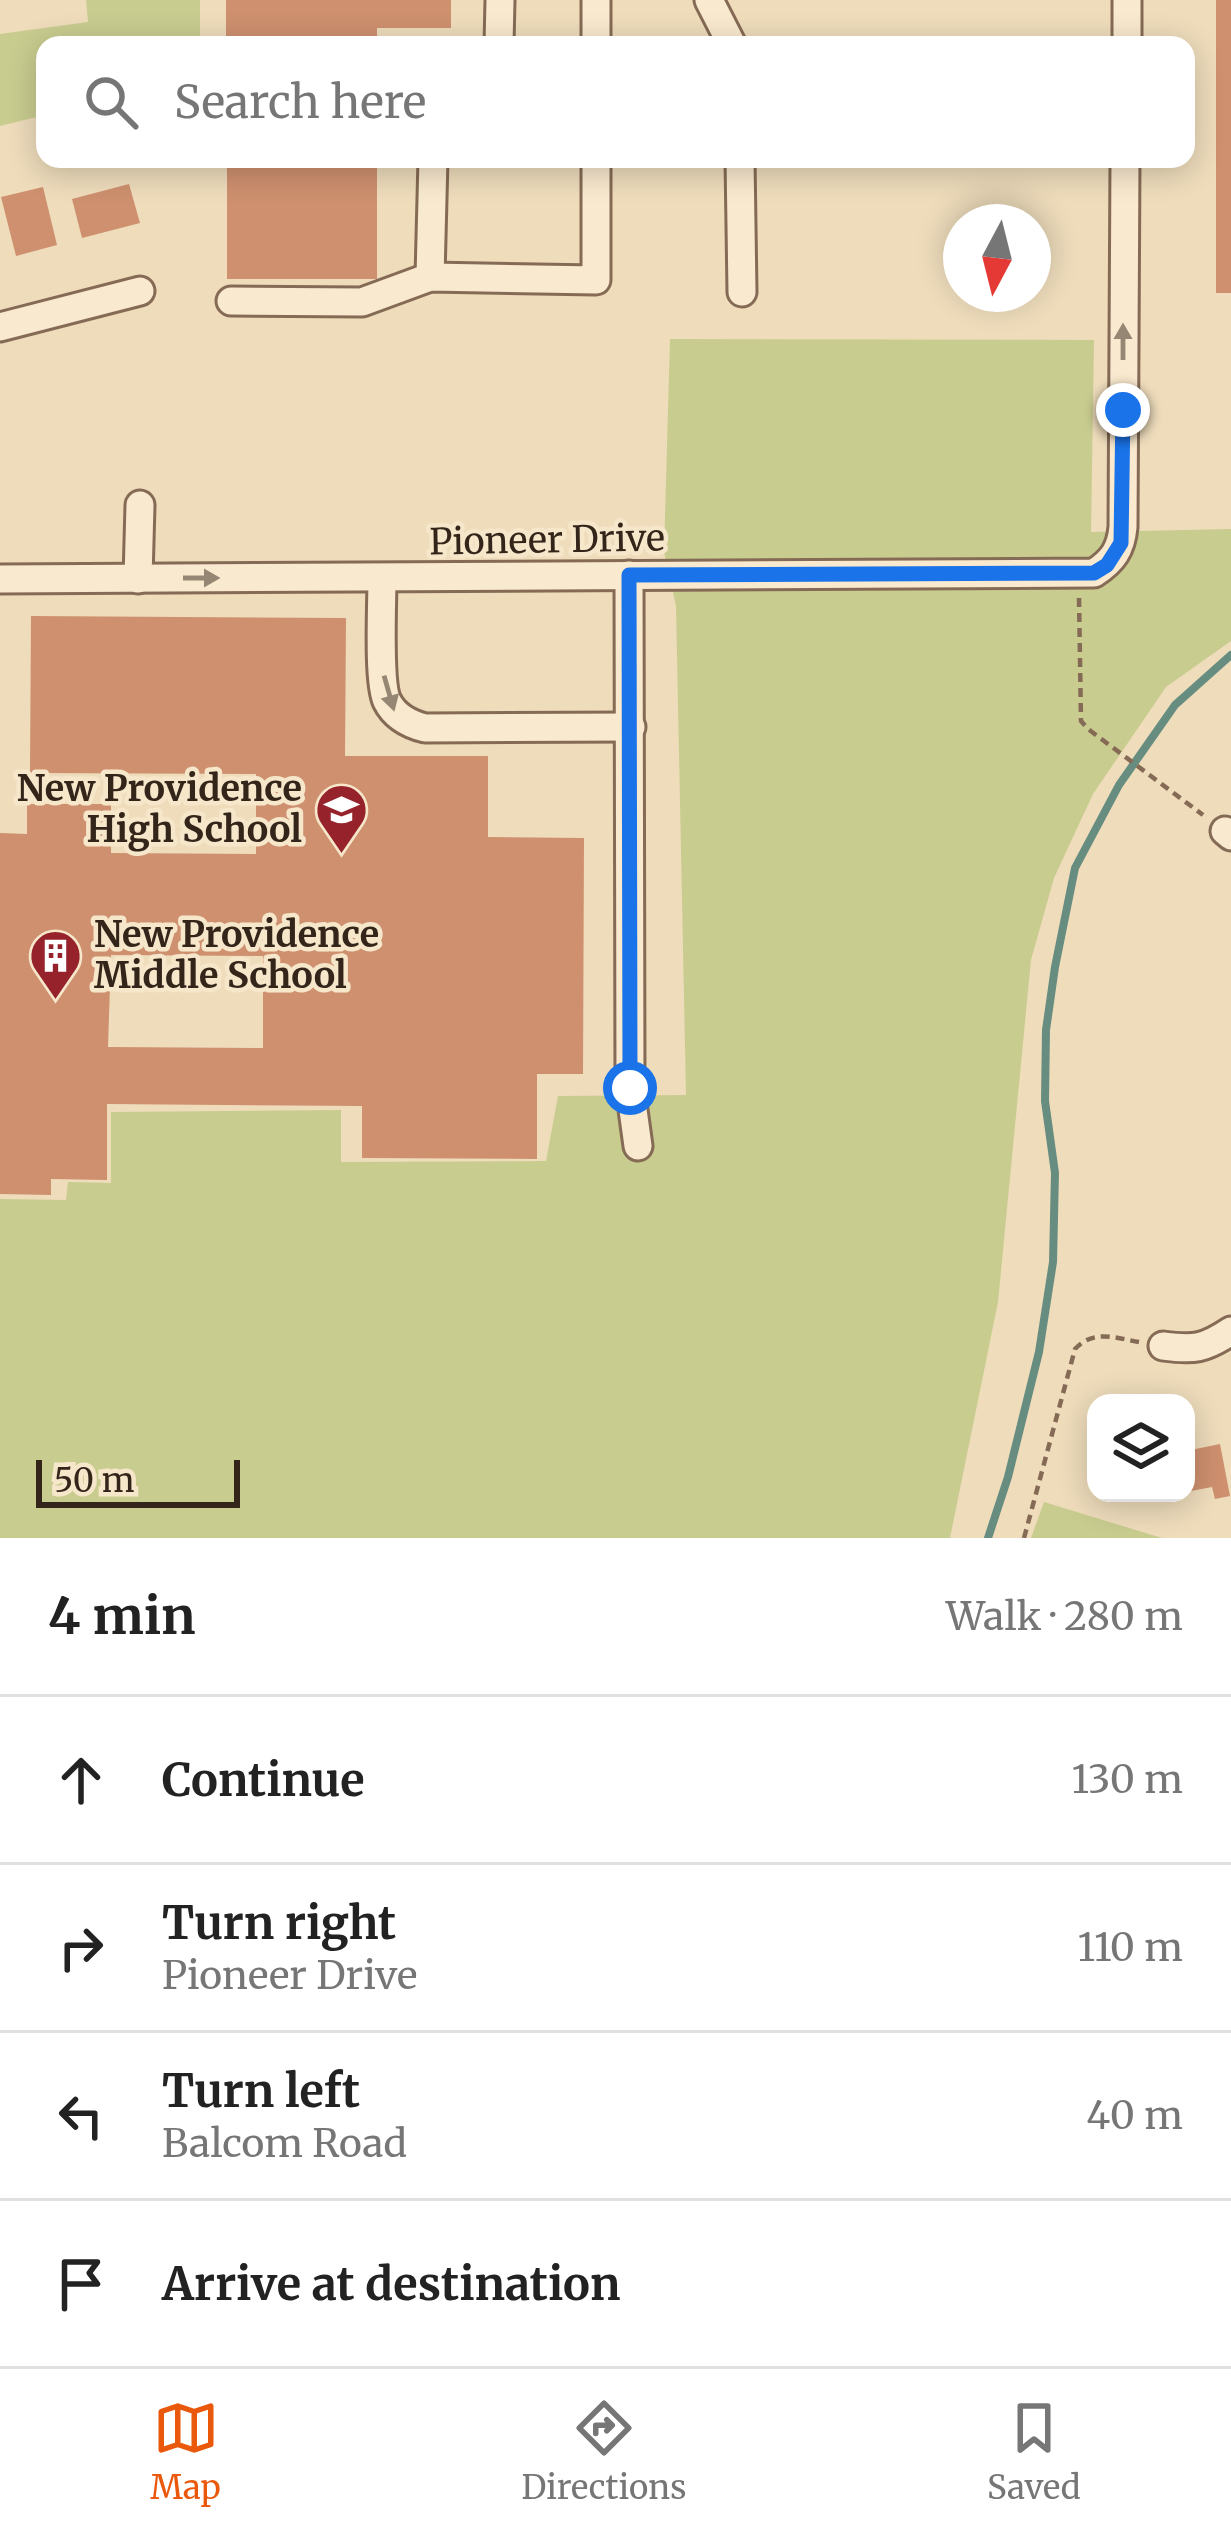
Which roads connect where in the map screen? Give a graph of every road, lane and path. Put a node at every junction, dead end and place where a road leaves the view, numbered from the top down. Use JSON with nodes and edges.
{"nodes":[{"id":1,"x":500,"y":0,"type":"edge"},
{"id":2,"x":596,"y":0,"type":"edge"},
{"id":3,"x":709,"y":0,"type":"edge"},
{"id":4,"x":1127,"y":0,"type":"edge"},
{"id":5,"x":500,"y":36,"type":"edge"},
{"id":6,"x":596,"y":36,"type":"edge"},
{"id":7,"x":727,"y":36,"type":"edge"},
{"id":8,"x":1126,"y":36,"type":"edge"},
{"id":9,"x":433,"y":168,"type":"edge"},
{"id":10,"x":596,"y":168,"type":"edge"},
{"id":11,"x":740,"y":168,"type":"edge"},
{"id":12,"x":1125,"y":168,"type":"edge"},
{"id":13,"x":430,"y":277,"type":"junction"},
{"id":14,"x":140,"y":291,"type":"dead end"},
{"id":15,"x":742,"y":292,"type":"dead end"},
{"id":16,"x":231,"y":301,"type":"dead end"},
{"id":17,"x":0,"y":327,"type":"edge"},
{"id":18,"x":140,"y":505,"type":"dead end"},
{"id":19,"x":1087,"y":574,"type":"junction"},
{"id":20,"x":629,"y":575,"type":"junction"},
{"id":21,"x":382,"y":578,"type":"junction"},
{"id":22,"x":0,"y":579,"type":"edge"},
{"id":23,"x":138,"y":579,"type":"junction"},
{"id":24,"x":631,"y":727,"type":"junction"},
{"id":25,"x":1228,"y":834,"type":"edge"},
{"id":26,"x":638,"y":1146,"type":"dead end"},
{"id":27,"x":1231,"y":1331,"type":"edge"},
{"id":28,"x":1163,"y":1346,"type":"joint"},
{"id":29,"x":1024,"y":1538,"type":"edge"}],
"edges":[{"from":1,"to":5,"type":"street"},
{"from":2,"to":6,"type":"street"},
{"from":3,"to":7,"type":"street"},
{"from":4,"to":8,"type":"street"},
{"from":9,"to":13,"type":"street"},
{"from":10,"to":13,"type":"street"},
{"from":11,"to":15,"type":"street"},
{"from":19,"to":12,"type":"street","one_way":true},
{"from":13,"to":16,"type":"street"},
{"from":14,"to":17,"type":"street"},
{"from":18,"to":23,"type":"street"},
{"from":19,"to":20,"type":"street","name":"Pioneer Drive"},
{"from":19,"to":25,"type":"path"},
{"from":20,"to":21,"type":"street","name":"Pioneer Drive"},
{"from":20,"to":24,"type":"street"},
{"from":23,"to":21,"type":"street","name":"Pioneer Drive","one_way":true},
{"from":21,"to":24,"type":"street","one_way":true},
{"from":22,"to":23,"type":"street","name":"Pioneer Drive"},
{"from":24,"to":26,"type":"street"},
{"from":27,"to":28,"type":"street"},
{"from":28,"to":29,"type":"path"}]}
